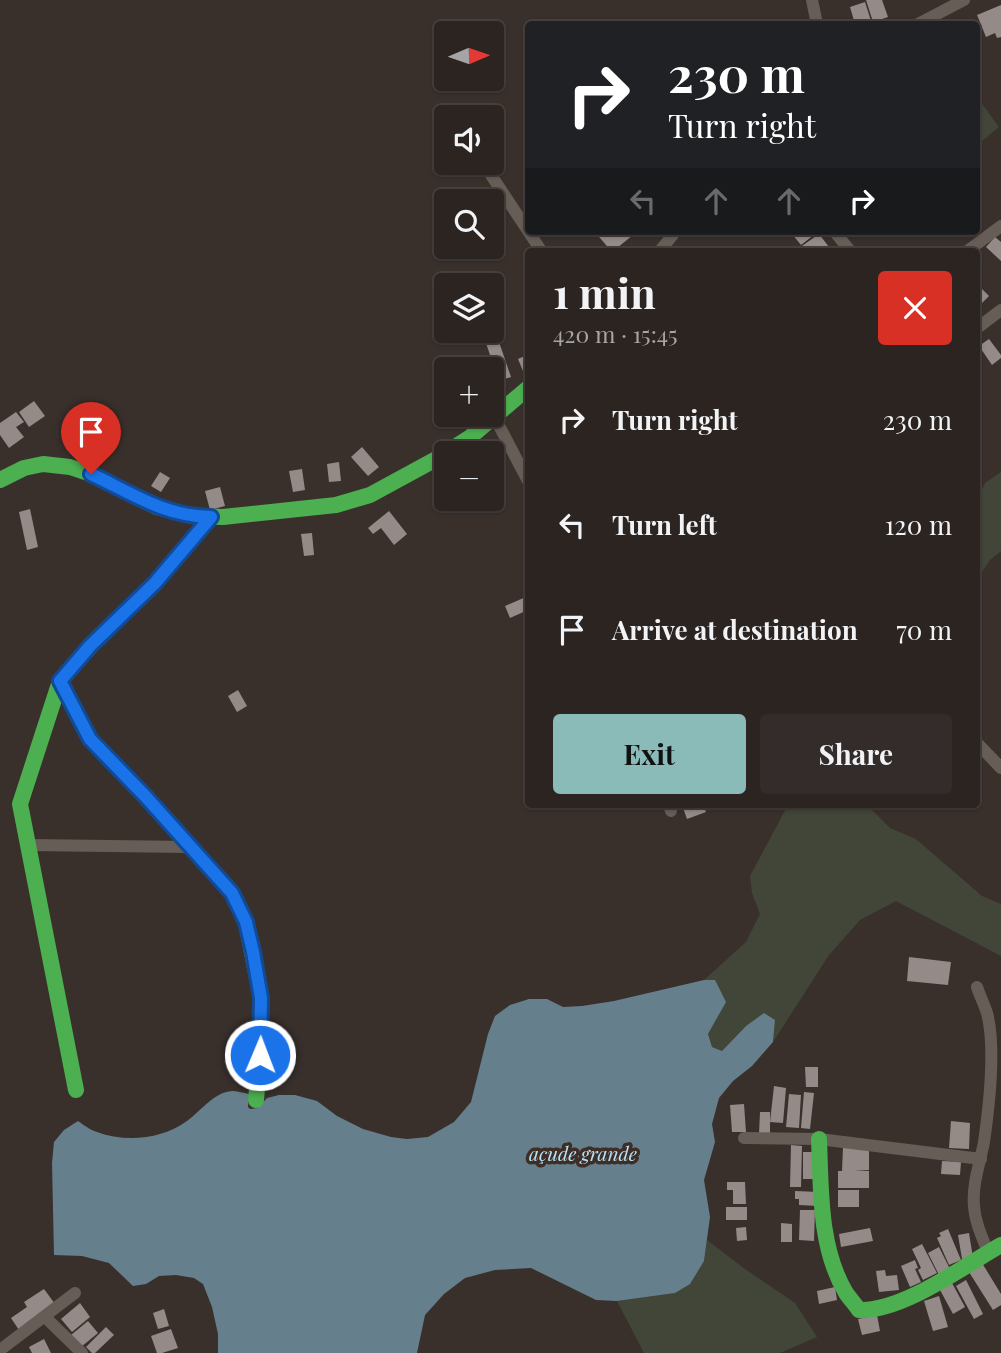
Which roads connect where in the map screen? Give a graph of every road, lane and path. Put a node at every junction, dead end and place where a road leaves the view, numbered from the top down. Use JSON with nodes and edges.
{"nodes":[{"id":1,"x":812,"y":0,"type":"edge"},
{"id":2,"x":964,"y":0,"type":"edge"},
{"id":3,"x":816,"y":21,"type":"edge"},
{"id":4,"x":924,"y":21,"type":"edge"},
{"id":5,"x":491,"y":175,"type":"edge"},
{"id":6,"x":1001,"y":226,"type":"edge"},
{"id":7,"x":525,"y":227,"type":"edge"},
{"id":8,"x":971,"y":248,"type":"edge"},
{"id":9,"x":1001,"y":310,"type":"edge"},
{"id":10,"x":980,"y":326,"type":"edge"},
{"id":11,"x":525,"y":390,"type":"edge"},
{"id":12,"x":504,"y":408,"type":"edge"},
{"id":13,"x":482,"y":427,"type":"edge"},
{"id":14,"x":500,"y":427,"type":"edge"},
{"id":15,"x":525,"y":475,"type":"edge"},
{"id":16,"x":0,"y":480,"type":"edge"},
{"id":17,"x":211,"y":517,"type":"junction"},
{"id":18,"x":60,"y":681,"type":"junction"},
{"id":19,"x":980,"y":746,"type":"edge"},
{"id":20,"x":1001,"y":768,"type":"edge"},
{"id":21,"x":29,"y":845,"type":"junction"},
{"id":22,"x":190,"y":847,"type":"junction"},
{"id":23,"x":977,"y":987,"type":"dead end"},
{"id":24,"x":76,"y":1090,"type":"dead end"},
{"id":25,"x":256,"y":1100,"type":"dead end"},
{"id":26,"x":744,"y":1138,"type":"dead end"},
{"id":27,"x":818,"y":1139,"type":"junction"},
{"id":28,"x":981,"y":1159,"type":"junction"},
{"id":29,"x":994,"y":1248,"type":"edge"},
{"id":30,"x":75,"y":1293,"type":"dead end"},
{"id":31,"x":45,"y":1317,"type":"junction"},
{"id":32,"x":0,"y":1350,"type":"edge"},
{"id":33,"x":82,"y":1353,"type":"edge"}],
"edges":[{"from":1,"to":3,"type":"street"},
{"from":2,"to":4,"type":"street"},
{"from":5,"to":7,"type":"street"},
{"from":6,"to":8,"type":"street"},
{"from":9,"to":10,"type":"street"},
{"from":11,"to":12,"type":"street"},
{"from":13,"to":17,"type":"street"},
{"from":14,"to":15,"type":"street"},
{"from":16,"to":17,"type":"street"},
{"from":17,"to":18,"type":"street"},
{"from":18,"to":21,"type":"street"},
{"from":18,"to":22,"type":"street"},
{"from":19,"to":20,"type":"street"},
{"from":21,"to":22,"type":"street"},
{"from":21,"to":24,"type":"street"},
{"from":22,"to":25,"type":"street"},
{"from":23,"to":28,"type":"street"},
{"from":26,"to":27,"type":"street"},
{"from":27,"to":28,"type":"street"},
{"from":27,"to":29,"type":"street"},
{"from":28,"to":29,"type":"street"},
{"from":30,"to":31,"type":"street"},
{"from":31,"to":32,"type":"street"},
{"from":31,"to":33,"type":"street"}]}
